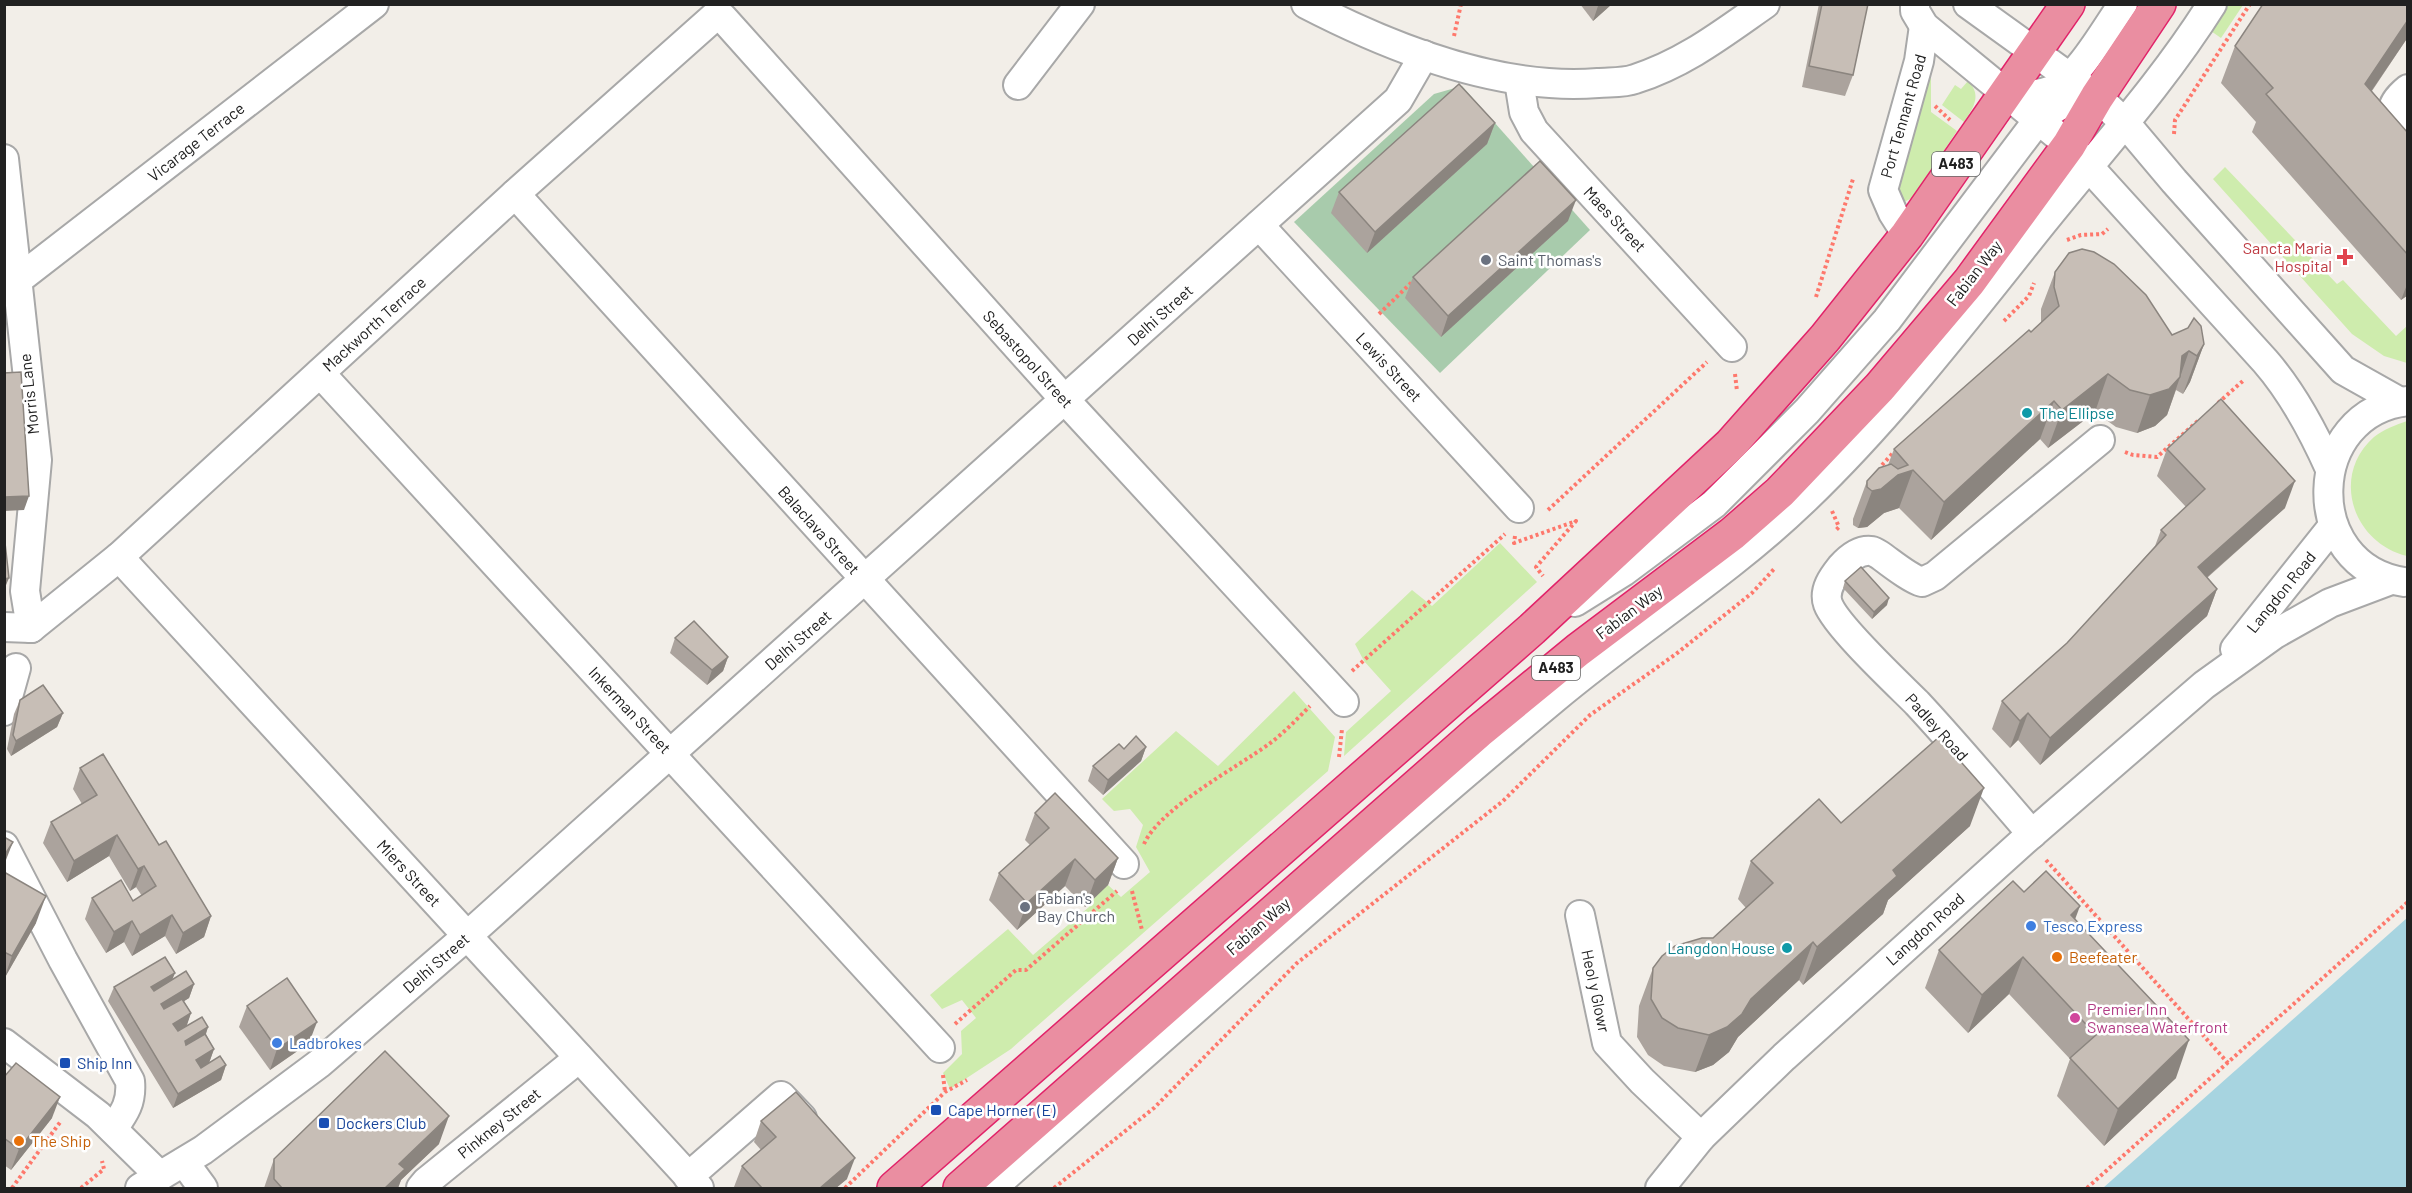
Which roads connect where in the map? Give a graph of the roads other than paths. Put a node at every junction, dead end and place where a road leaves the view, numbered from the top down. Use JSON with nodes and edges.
{"nodes":[{"id":1,"x":374,"y":4,"type":"edge"},
{"id":2,"x":1080,"y":4,"type":"edge"},
{"id":3,"x":1306,"y":4,"type":"edge"},
{"id":4,"x":1765,"y":4,"type":"edge"},
{"id":5,"x":1968,"y":4,"type":"edge"},
{"id":6,"x":2068,"y":4,"type":"edge"},
{"id":7,"x":2123,"y":4,"type":"edge"},
{"id":8,"x":2159,"y":4,"type":"edge"},
{"id":9,"x":2212,"y":4,"type":"edge"},
{"id":10,"x":725,"y":13,"type":"edge"},
{"id":11,"x":1919,"y":15,"type":"edge"},
{"id":12,"x":1424,"y":55,"type":"junction"},
{"id":13,"x":2035,"y":55,"type":"junction"},
{"id":14,"x":2069,"y":78,"type":"junction"},
{"id":15,"x":1519,"y":81,"type":"junction"},
{"id":16,"x":1018,"y":85,"type":"dead end"},
{"id":17,"x":2408,"y":89,"type":"edge"},
{"id":18,"x":2006,"y":95,"type":"junction"},
{"id":19,"x":2097,"y":97,"type":"junction"},
{"id":20,"x":2038,"y":120,"type":"junction"},
{"id":21,"x":2126,"y":124,"type":"junction"},
{"id":22,"x":2408,"y":136,"type":"edge"},
{"id":23,"x":2079,"y":156,"type":"junction"},
{"id":24,"x":4,"y":159,"type":"edge"},
{"id":25,"x":516,"y":194,"type":"junction"},
{"id":26,"x":1259,"y":225,"type":"junction"},
{"id":27,"x":1907,"y":235,"type":"junction"},
{"id":28,"x":19,"y":279,"type":"junction"},
{"id":29,"x":1732,"y":347,"type":"dead end"},
{"id":30,"x":15,"y":362,"type":"edge"},
{"id":31,"x":320,"y":373,"type":"junction"},
{"id":32,"x":1066,"y":401,"type":"junction"},
{"id":33,"x":2404,"y":401,"type":"edge"},
{"id":34,"x":2100,"y":440,"type":"road end"},
{"id":35,"x":2330,"y":469,"type":"junction"},
{"id":36,"x":1520,"y":508,"type":"road end"},
{"id":37,"x":2333,"y":526,"type":"junction"},
{"id":38,"x":120,"y":557,"type":"junction"},
{"id":39,"x":865,"y":581,"type":"junction"},
{"id":40,"x":2399,"y":582,"type":"edge"},
{"id":41,"x":18,"y":628,"type":"edge"},
{"id":42,"x":1532,"y":629,"type":"junction"},
{"id":43,"x":16,"y":668,"type":"dead end"},
{"id":44,"x":2204,"y":684,"type":"junction"},
{"id":45,"x":1344,"y":702,"type":"dead end"},
{"id":46,"x":4,"y":711,"type":"edge"},
{"id":47,"x":669,"y":753,"type":"junction"},
{"id":48,"x":2029,"y":836,"type":"junction"},
{"id":49,"x":4,"y":846,"type":"edge"},
{"id":50,"x":1124,"y":864,"type":"road end"},
{"id":51,"x":1580,"y":915,"type":"dead end"},
{"id":52,"x":467,"y":936,"type":"junction"},
{"id":53,"x":4,"y":1043,"type":"edge"},
{"id":54,"x":940,"y":1048,"type":"dead end"},
{"id":55,"x":579,"y":1058,"type":"junction"},
{"id":56,"x":802,"y":1118,"type":"edge"},
{"id":57,"x":1701,"y":1137,"type":"junction"},
{"id":58,"x":107,"y":1141,"type":"junction"},
{"id":59,"x":161,"y":1175,"type":"edge"},
{"id":60,"x":694,"y":1183,"type":"edge"},
{"id":61,"x":203,"y":1188,"type":"edge"},
{"id":62,"x":421,"y":1188,"type":"edge"},
{"id":63,"x":894,"y":1188,"type":"edge"},
{"id":64,"x":960,"y":1188,"type":"edge"},
{"id":65,"x":992,"y":1188,"type":"edge"},
{"id":66,"x":1660,"y":1188,"type":"edge"}],
"edges":[{"from":1,"to":28,"type":"street","name":"Vicarage Terrace"},
{"from":2,"to":16,"type":"street"},
{"from":3,"to":12,"type":"street"},
{"from":4,"to":15,"type":"street"},
{"from":5,"to":13,"type":"street"},
{"from":6,"to":13,"type":"highway","number":"A483"},
{"from":7,"to":14,"type":"street"},
{"from":8,"to":19,"type":"highway","name":"Fabian Way","number":"A483"},
{"from":9,"to":21,"type":"street"},
{"from":10,"to":25,"type":"street","name":"Mackworth Terrace"},
{"from":10,"to":32,"type":"street","name":"Sebastopol Street"},
{"from":11,"to":18,"type":"street","name":"Port Tennant Road"},
{"from":11,"to":27,"type":"street","name":"Port Tennant Road"},
{"from":12,"to":15,"type":"street"},
{"from":12,"to":26,"type":"street","name":"Delhi Street"},
{"from":13,"to":14,"type":"street"},
{"from":13,"to":18,"type":"highway","number":"A483"},
{"from":14,"to":18,"type":"street"},
{"from":14,"to":19,"type":"street"},
{"from":15,"to":29,"type":"street","name":"Maes Street"},
{"from":17,"to":22,"type":"street"},
{"from":18,"to":20,"type":"street","name":"Port Tennant Road"},
{"from":18,"to":27,"type":"highway","number":"A483"},
{"from":19,"to":20,"type":"street"},
{"from":19,"to":21,"type":"street"},
{"from":19,"to":23,"type":"highway","name":"Fabian Way","number":"A483"},
{"from":20,"to":23,"type":"street","name":"Port Tennant Road"},
{"from":20,"to":42,"type":"street"},
{"from":21,"to":23,"type":"street"},
{"from":21,"to":33,"type":"street"},
{"from":23,"to":35,"type":"street","name":"Port Tennant Road"},
{"from":23,"to":64,"type":"highway","name":"Fabian Way","number":"A483"},
{"from":23,"to":65,"type":"street"},
{"from":24,"to":28,"type":"street","name":"Morris Lane"},
{"from":25,"to":31,"type":"street","name":"Mackworth Terrace"},
{"from":25,"to":39,"type":"street","name":"Balaclava Street"},
{"from":26,"to":32,"type":"street","name":"Delhi Street"},
{"from":26,"to":36,"type":"street","name":"Lewis Street"},
{"from":27,"to":42,"type":"highway","number":"A483"},
{"from":28,"to":30,"type":"street","name":"Morris Lane"},
{"from":30,"to":41,"type":"street","name":"Morris Lane"},
{"from":31,"to":38,"type":"street","name":"Mackworth Terrace"},
{"from":31,"to":47,"type":"street","name":"Inkerman Street"},
{"from":32,"to":39,"type":"street","name":"Delhi Street"},
{"from":32,"to":45,"type":"street","name":"Sebastopol Street"},
{"from":33,"to":35,"type":"street"},
{"from":34,"to":48,"type":"street","name":"Padley Road"},
{"from":35,"to":37,"type":"street"},
{"from":37,"to":40,"type":"street"},
{"from":37,"to":44,"type":"street","name":"Langdon Road"},
{"from":38,"to":41,"type":"street","name":"Mackworth Terrace"},
{"from":38,"to":52,"type":"street","name":"Miers Street"},
{"from":39,"to":47,"type":"street","name":"Delhi Street"},
{"from":39,"to":50,"type":"street","name":"Balaclava Street"},
{"from":40,"to":44,"type":"street","name":"Langdon Road"},
{"from":42,"to":63,"type":"highway","number":"A483"},
{"from":43,"to":46,"type":"street"},
{"from":44,"to":48,"type":"street","name":"Langdon Road"},
{"from":47,"to":52,"type":"street","name":"Delhi Street"},
{"from":47,"to":54,"type":"street","name":"Inkerman Street"},
{"from":48,"to":57,"type":"street","name":"Langdon Road"},
{"from":49,"to":58,"type":"street"},
{"from":51,"to":57,"type":"street","name":"Heol y Glowr"},
{"from":52,"to":55,"type":"street","name":"Miers Street"},
{"from":52,"to":59,"type":"street","name":"Delhi Street"},
{"from":53,"to":58,"type":"street"},
{"from":55,"to":60,"type":"street","name":"Miers Street"},
{"from":55,"to":62,"type":"street","name":"Pinkney Street"},
{"from":56,"to":60,"type":"street"},
{"from":57,"to":66,"type":"street","name":"Langdon Road"},
{"from":58,"to":59,"type":"street"},
{"from":59,"to":61,"type":"street"}]}
